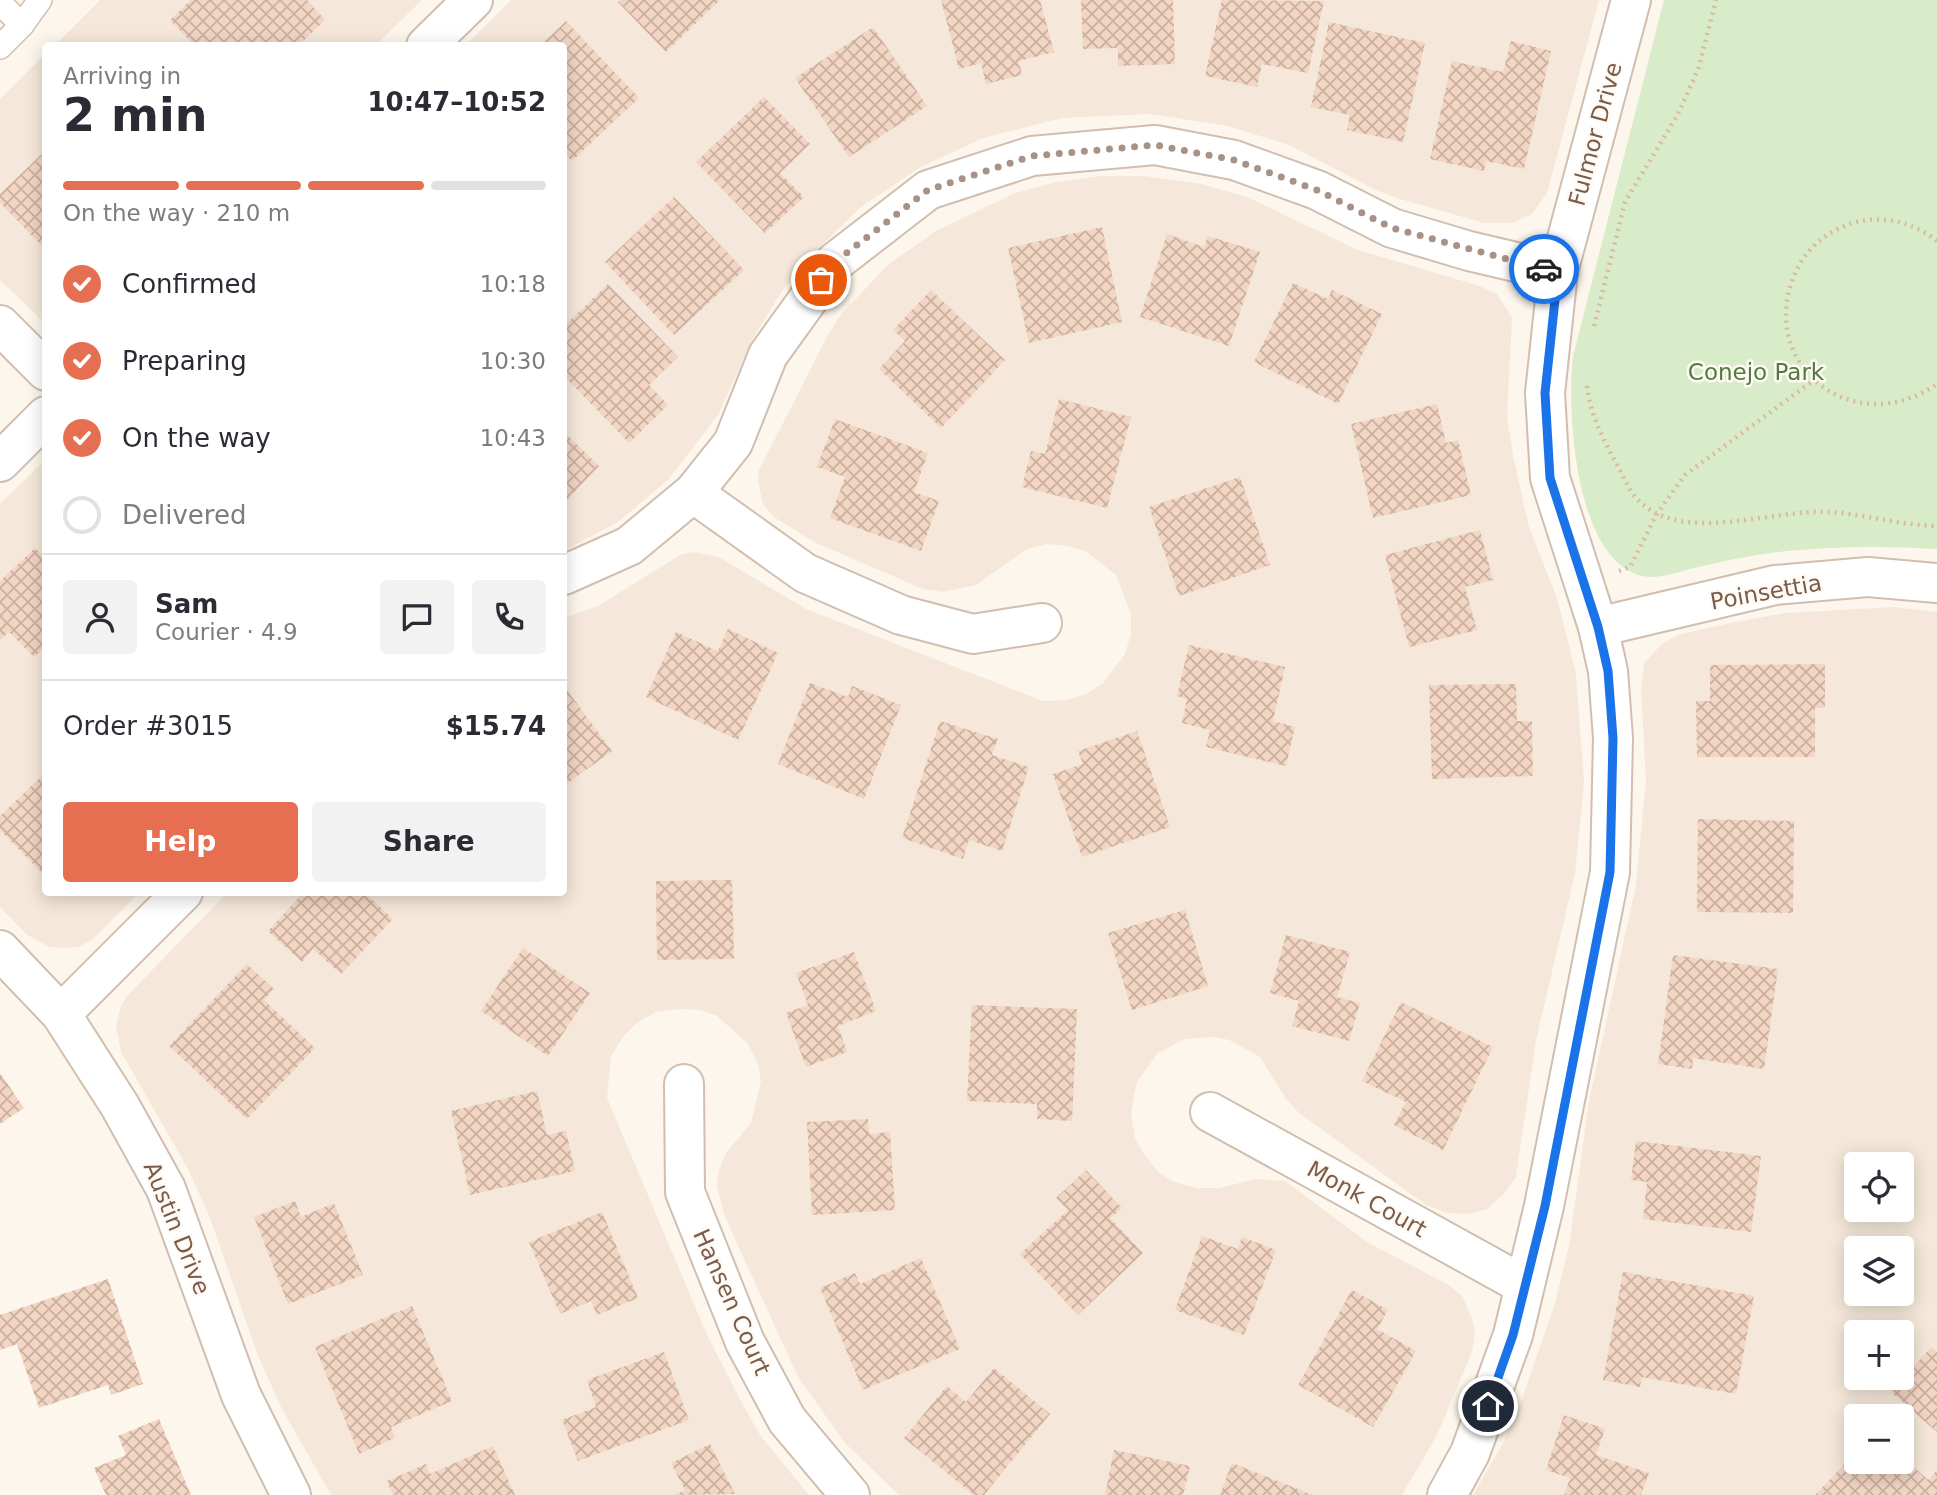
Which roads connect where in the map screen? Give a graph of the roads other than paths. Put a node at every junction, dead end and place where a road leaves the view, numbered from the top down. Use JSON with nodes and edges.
{"nodes":[{"id":1,"x":40,"y":0,"type":"edge"},
{"id":2,"x":473,"y":0,"type":"edge"},
{"id":3,"x":1631,"y":0,"type":"edge"},
{"id":4,"x":0,"y":3,"type":"edge"},
{"id":5,"x":22,"y":25,"type":"junction"},
{"id":6,"x":430,"y":42,"type":"edge"},
{"id":7,"x":0,"y":47,"type":"edge"},
{"id":8,"x":1558,"y":272,"type":"junction"},
{"id":9,"x":0,"y":326,"type":"edge"},
{"id":10,"x":42,"y":366,"type":"edge"},
{"id":11,"x":42,"y":420,"type":"edge"},
{"id":12,"x":0,"y":462,"type":"edge"},
{"id":13,"x":693,"y":493,"type":"junction"},
{"id":14,"x":567,"y":574,"type":"edge"},
{"id":15,"x":1937,"y":583,"type":"edge"},
{"id":16,"x":1042,"y":623,"type":"dead end"},
{"id":17,"x":1598,"y":627,"type":"junction"},
{"id":18,"x":179,"y":896,"type":"edge"},
{"id":19,"x":0,"y":950,"type":"edge"},
{"id":20,"x":61,"y":1014,"type":"junction"},
{"id":21,"x":684,"y":1084,"type":"dead end"},
{"id":22,"x":1210,"y":1112,"type":"dead end"},
{"id":23,"x":1524,"y":1286,"type":"junction"},
{"id":24,"x":291,"y":1495,"type":"edge"},
{"id":25,"x":850,"y":1495,"type":"edge"},
{"id":26,"x":1447,"y":1495,"type":"edge"}],
"edges":[{"from":1,"to":5,"type":"lane"},
{"from":2,"to":6,"type":"street"},
{"from":3,"to":8,"type":"street","name":"Fulmor Drive"},
{"from":4,"to":5,"type":"lane"},
{"from":5,"to":7,"type":"lane"},
{"from":8,"to":13,"type":"street"},
{"from":8,"to":17,"type":"street","name":"Fulmor Drive"},
{"from":9,"to":10,"type":"street"},
{"from":11,"to":12,"type":"street"},
{"from":13,"to":14,"type":"street"},
{"from":13,"to":16,"type":"street"},
{"from":15,"to":17,"type":"street","name":"Poinsettia"},
{"from":17,"to":23,"type":"street","name":"Fulmor Drive"},
{"from":18,"to":20,"type":"street"},
{"from":19,"to":20,"type":"street","name":"Austin Drive"},
{"from":20,"to":24,"type":"street","name":"Austin Drive"},
{"from":21,"to":25,"type":"street","name":"Hansen Court"},
{"from":22,"to":23,"type":"street","name":"Monk Court"},
{"from":23,"to":26,"type":"street","name":"Fulmor Drive"}]}
